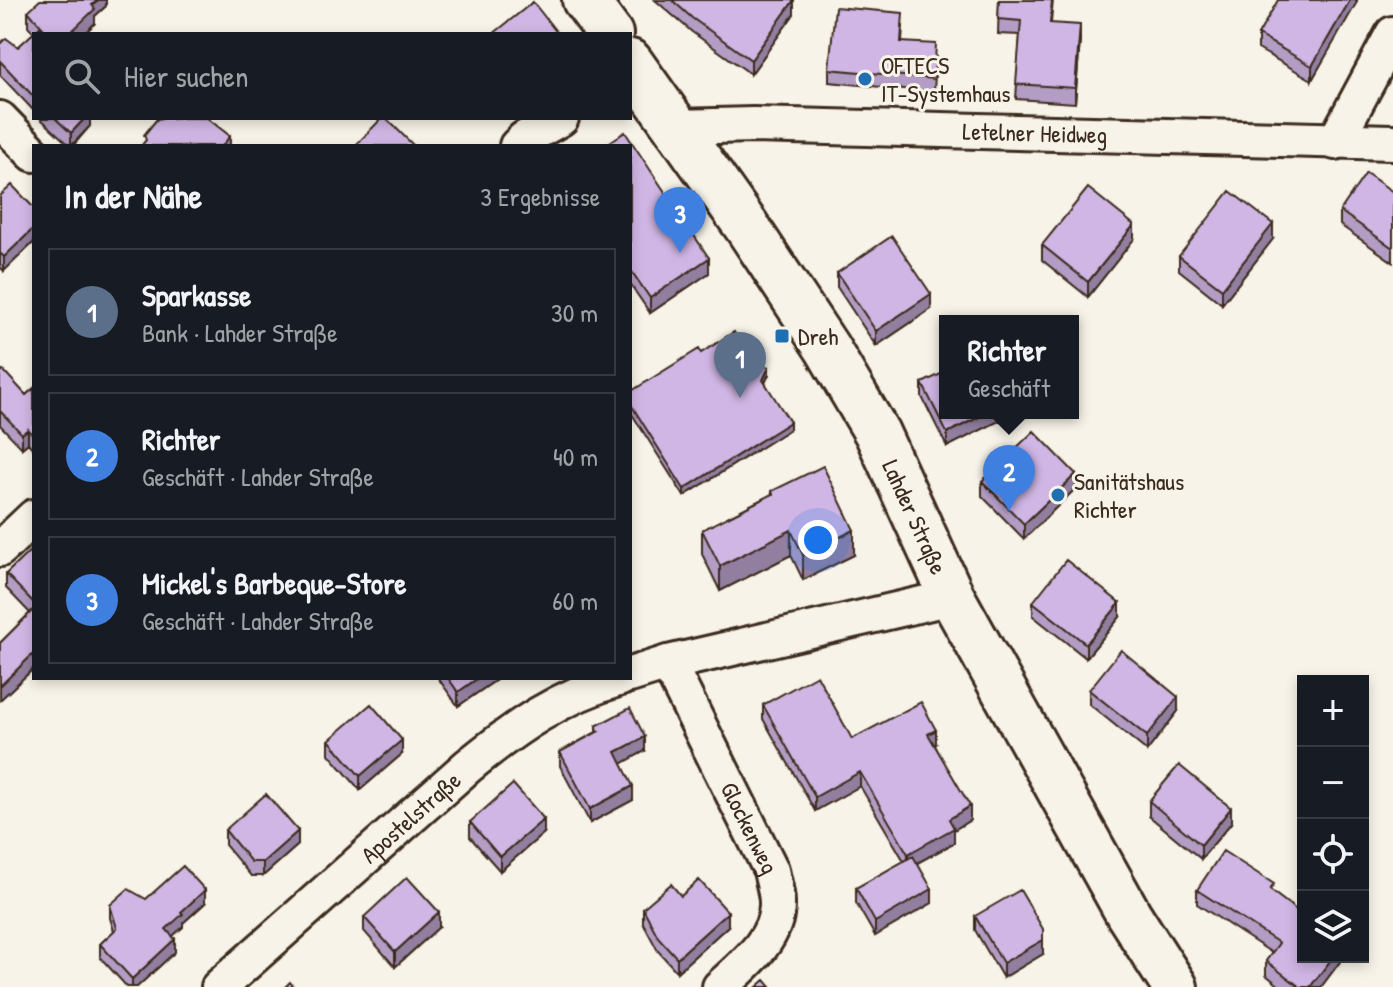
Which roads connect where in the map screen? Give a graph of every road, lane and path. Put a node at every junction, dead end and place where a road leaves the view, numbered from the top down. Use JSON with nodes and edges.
{"nodes":[{"id":1,"x":585,"y":0,"type":"edge"},
{"id":2,"x":609,"y":32,"type":"edge"},
{"id":3,"x":1393,"y":34,"type":"edge"},
{"id":4,"x":633,"y":71,"type":"edge"},
{"id":5,"x":0,"y":119,"type":"edge"},
{"id":6,"x":557,"y":120,"type":"edge"},
{"id":7,"x":677,"y":127,"type":"junction"},
{"id":8,"x":1335,"y":142,"type":"junction"},
{"id":9,"x":1393,"y":142,"type":"edge"},
{"id":10,"x":519,"y":144,"type":"edge"},
{"id":11,"x":32,"y":152,"type":"edge"},
{"id":12,"x":32,"y":519,"type":"edge"},
{"id":13,"x":0,"y":549,"type":"edge"},
{"id":14,"x":952,"y":597,"type":"junction"},
{"id":15,"x":668,"y":663,"type":"junction"},
{"id":16,"x":632,"y":674,"type":"edge"},
{"id":17,"x":616,"y":680,"type":"edge"},
{"id":18,"x":219,"y":987,"type":"edge"},
{"id":19,"x":720,"y":987,"type":"edge"},
{"id":20,"x":1175,"y":987,"type":"edge"}],
"edges":[{"from":1,"to":2,"type":"street"},
{"from":3,"to":8,"type":"street"},
{"from":4,"to":7,"type":"street","name":"Lahder Straße"},
{"from":5,"to":11,"type":"street"},
{"from":6,"to":10,"type":"street"},
{"from":7,"to":8,"type":"street","name":"Letelner Heidweg"},
{"from":7,"to":14,"type":"street","name":"Lahder Straße"},
{"from":8,"to":9,"type":"street","name":"Letelner Heidweg"},
{"from":12,"to":13,"type":"street"},
{"from":14,"to":15,"type":"street"},
{"from":14,"to":20,"type":"street","name":"Lahder Straße"},
{"from":15,"to":16,"type":"street"},
{"from":15,"to":19,"type":"street","name":"Glockenweg"},
{"from":17,"to":18,"type":"street","name":"Apostelstraße"}]}
